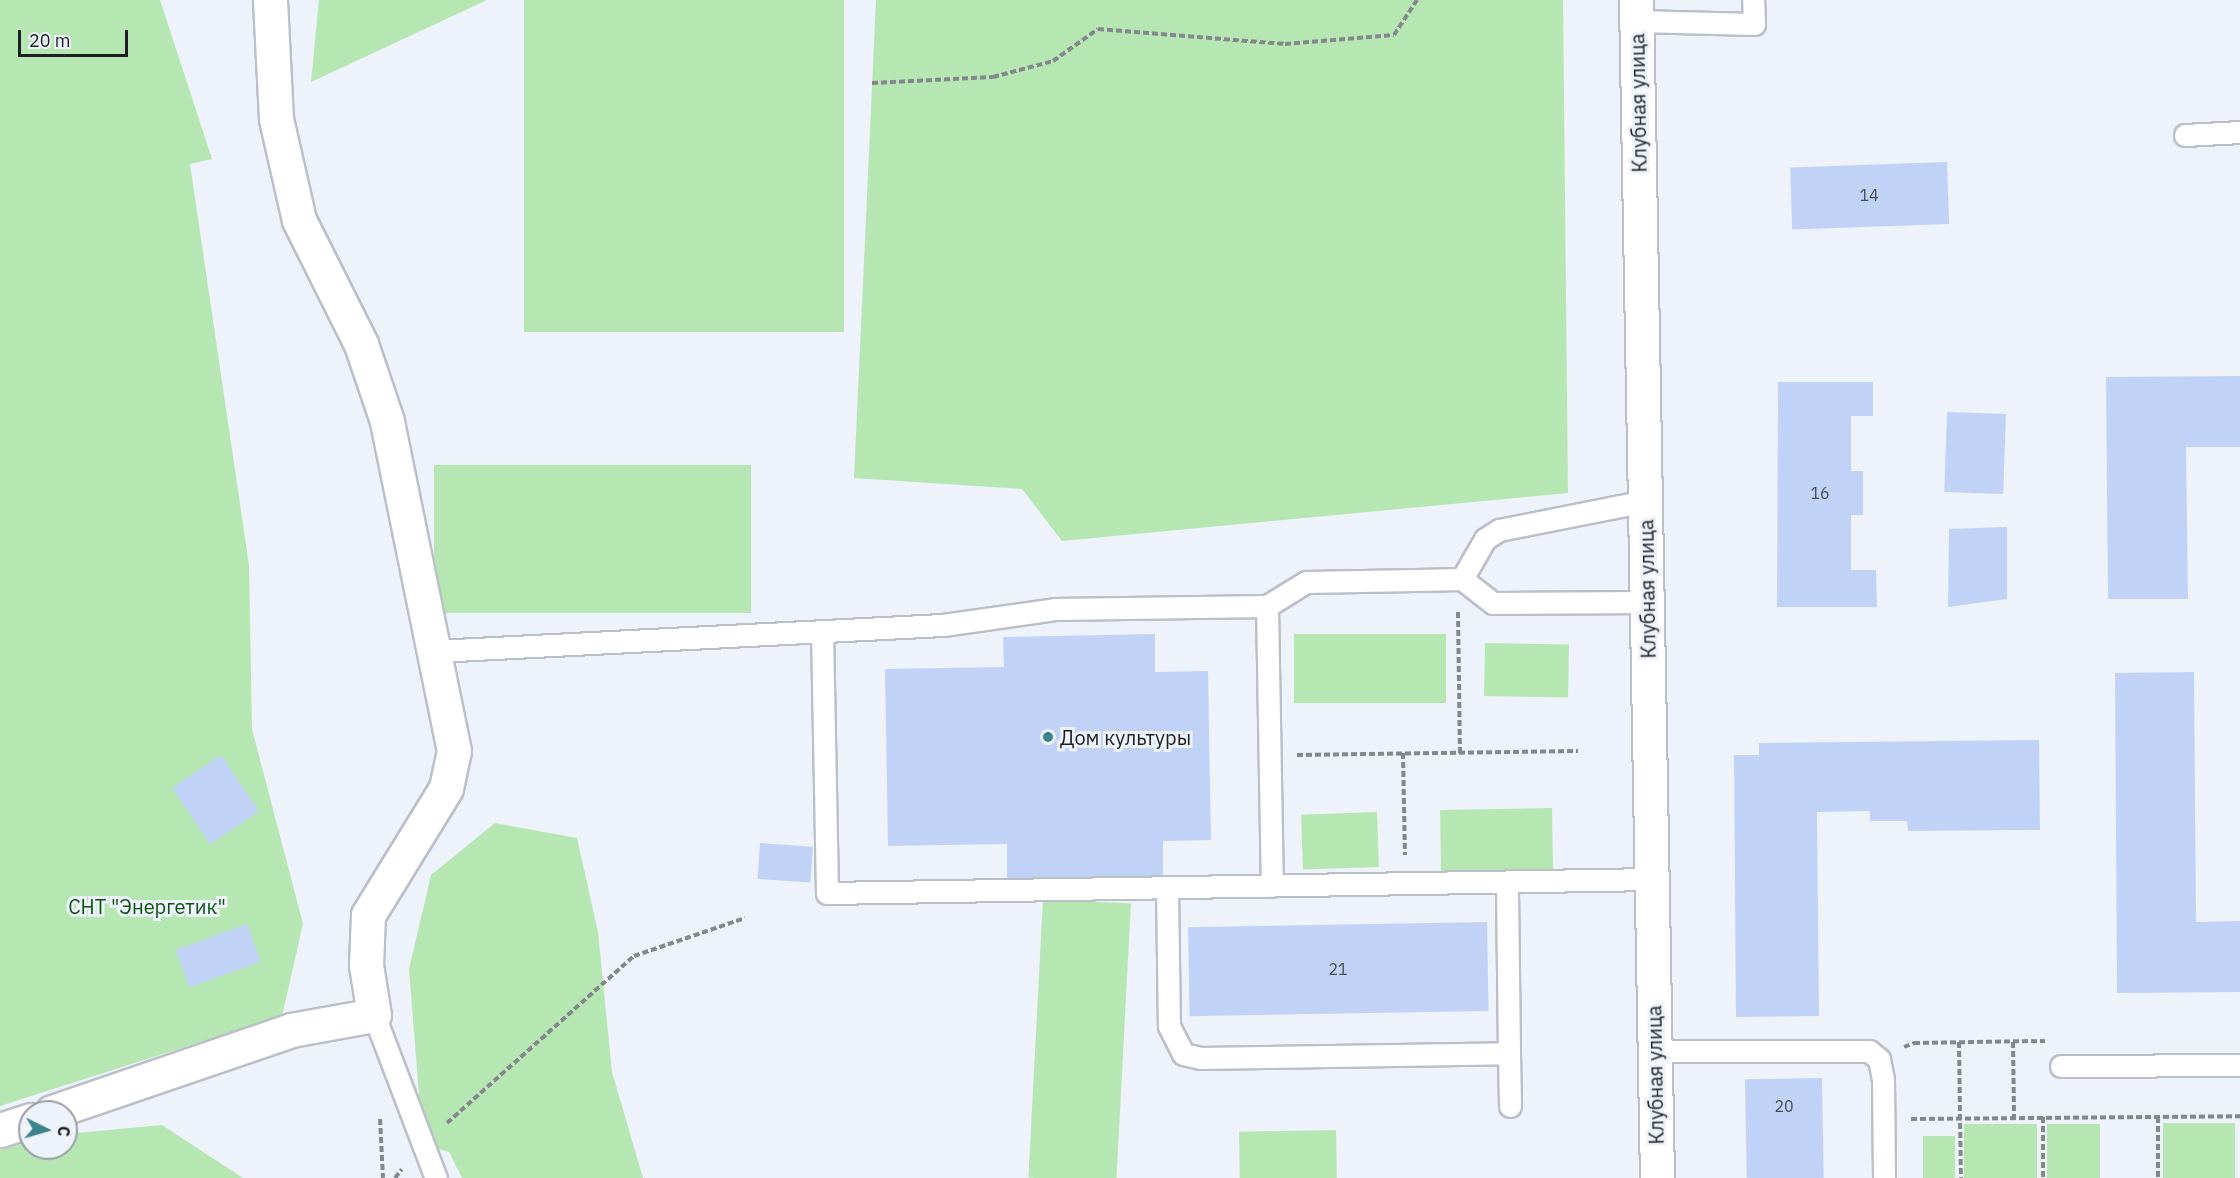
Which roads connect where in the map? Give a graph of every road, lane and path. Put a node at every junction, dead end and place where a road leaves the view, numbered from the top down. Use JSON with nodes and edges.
{"nodes":[{"id":1,"x":270,"y":0,"type":"edge"},
{"id":2,"x":1416,"y":0,"type":"edge"},
{"id":3,"x":1753,"y":0,"type":"edge"},
{"id":4,"x":1636,"y":11,"type":"edge"},
{"id":5,"x":872,"y":83,"type":"dead end"},
{"id":6,"x":2240,"y":132,"type":"edge"},
{"id":7,"x":2184,"y":135,"type":"dead end"},
{"id":8,"x":1646,"y":501,"type":"junction"},
{"id":9,"x":1459,"y":579,"type":"junction"},
{"id":10,"x":1647,"y":602,"type":"junction"},
{"id":11,"x":1268,"y":606,"type":"junction"},
{"id":12,"x":822,"y":631,"type":"junction"},
{"id":13,"x":436,"y":651,"type":"junction"},
{"id":14,"x":1578,"y":751,"type":"dead end"},
{"id":15,"x":1403,"y":753,"type":"junction"},
{"id":16,"x":1460,"y":753,"type":"junction"},
{"id":17,"x":1270,"y":756,"type":"junction"},
{"id":18,"x":1652,"y":879,"type":"junction"},
{"id":19,"x":1506,"y":882,"type":"junction"},
{"id":20,"x":1405,"y":883,"type":"junction"},
{"id":21,"x":1272,"y":886,"type":"junction"},
{"id":22,"x":1167,"y":887,"type":"junction"},
{"id":23,"x":745,"y":918,"type":"dead end"},
{"id":24,"x":374,"y":1015,"type":"junction"},
{"id":25,"x":1959,"y":1042,"type":"junction"},
{"id":26,"x":2013,"y":1042,"type":"junction"},
{"id":27,"x":1655,"y":1051,"type":"junction"},
{"id":28,"x":1509,"y":1053,"type":"junction"},
{"id":29,"x":1878,"y":1059,"type":"junction"},
{"id":30,"x":2240,"y":1065,"type":"edge"},
{"id":31,"x":2061,"y":1066,"type":"joint"},
{"id":32,"x":78,"y":1103,"type":"edge"},
{"id":33,"x":1510,"y":1106,"type":"dead end"},
{"id":34,"x":2240,"y":1116,"type":"edge"},
{"id":35,"x":2158,"y":1117,"type":"junction"},
{"id":36,"x":1960,"y":1118,"type":"junction"},
{"id":37,"x":2014,"y":1118,"type":"junction"},
{"id":38,"x":2043,"y":1118,"type":"junction"},
{"id":39,"x":1883,"y":1119,"type":"junction"},
{"id":40,"x":18,"y":1124,"type":"edge"},
{"id":41,"x":0,"y":1130,"type":"edge"},
{"id":42,"x":423,"y":1144,"type":"junction"},
{"id":43,"x":395,"y":1178,"type":"edge"},
{"id":44,"x":436,"y":1178,"type":"edge"},
{"id":45,"x":1657,"y":1178,"type":"edge"},
{"id":46,"x":1884,"y":1178,"type":"edge"},
{"id":47,"x":1960,"y":1178,"type":"edge"},
{"id":48,"x":2043,"y":1178,"type":"edge"},
{"id":49,"x":2158,"y":1178,"type":"edge"}],
"edges":[{"from":1,"to":13,"type":"street"},
{"from":2,"to":5,"type":"path"},
{"from":3,"to":4,"type":"lane"},
{"from":4,"to":8,"type":"street","name":"Клубная улица"},
{"from":6,"to":7,"type":"lane"},
{"from":8,"to":9,"type":"lane"},
{"from":8,"to":10,"type":"street","name":"Клубная улица"},
{"from":9,"to":10,"type":"lane"},
{"from":9,"to":11,"type":"lane"},
{"from":9,"to":16,"type":"path"},
{"from":10,"to":18,"type":"street","name":"Клубная улица"},
{"from":11,"to":12,"type":"lane"},
{"from":11,"to":17,"type":"lane"},
{"from":12,"to":13,"type":"lane"},
{"from":12,"to":22,"type":"lane"},
{"from":13,"to":24,"type":"street"},
{"from":14,"to":16,"type":"path"},
{"from":15,"to":16,"type":"path"},
{"from":15,"to":17,"type":"path"},
{"from":15,"to":20,"type":"path"},
{"from":17,"to":21,"type":"lane"},
{"from":18,"to":19,"type":"lane"},
{"from":18,"to":27,"type":"street","name":"Клубная улица"},
{"from":19,"to":20,"type":"lane"},
{"from":19,"to":28,"type":"lane"},
{"from":20,"to":21,"type":"lane"},
{"from":21,"to":22,"type":"lane"},
{"from":22,"to":28,"type":"lane"},
{"from":23,"to":42,"type":"path"},
{"from":24,"to":32,"type":"street"},
{"from":24,"to":42,"type":"lane"},
{"from":25,"to":26,"type":"path"},
{"from":25,"to":29,"type":"path"},
{"from":25,"to":36,"type":"path"},
{"from":26,"to":31,"type":"path"},
{"from":26,"to":37,"type":"path"},
{"from":27,"to":29,"type":"lane"},
{"from":27,"to":45,"type":"street","name":"Клубная улица"},
{"from":28,"to":33,"type":"lane"},
{"from":29,"to":39,"type":"lane"},
{"from":30,"to":31,"type":"lane"},
{"from":34,"to":35,"type":"path"},
{"from":35,"to":38,"type":"path"},
{"from":35,"to":49,"type":"path"},
{"from":36,"to":37,"type":"path"},
{"from":36,"to":39,"type":"path"},
{"from":36,"to":47,"type":"path"},
{"from":37,"to":38,"type":"path"},
{"from":38,"to":48,"type":"path"},
{"from":39,"to":46,"type":"lane"},
{"from":40,"to":41,"type":"street"},
{"from":42,"to":43,"type":"path"},
{"from":42,"to":44,"type":"lane"}]}
